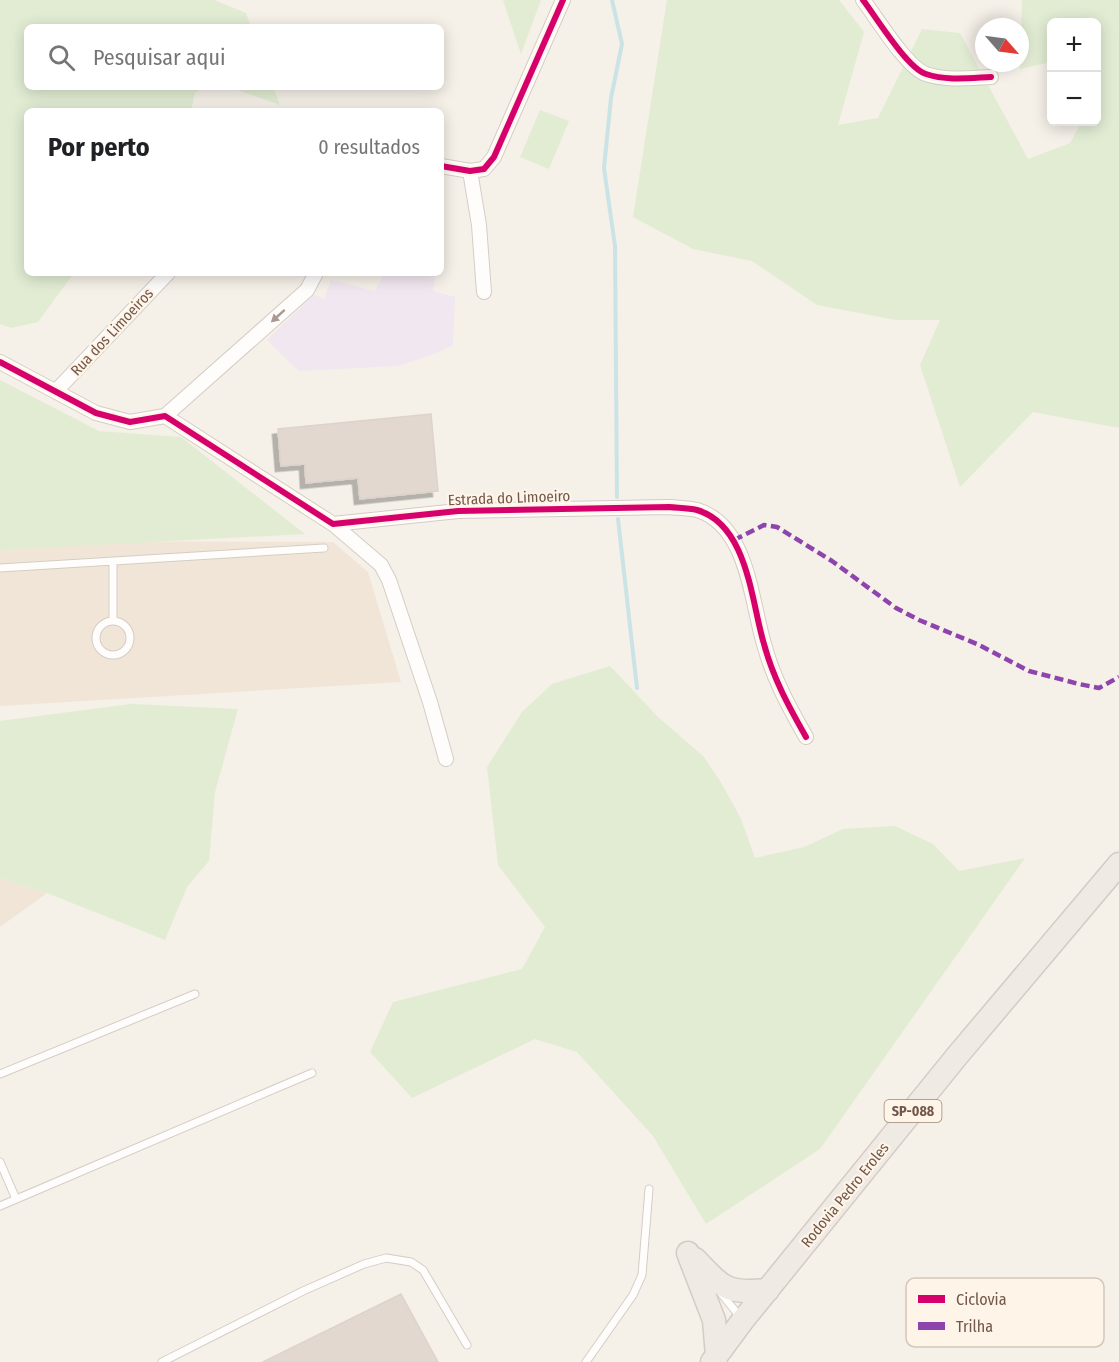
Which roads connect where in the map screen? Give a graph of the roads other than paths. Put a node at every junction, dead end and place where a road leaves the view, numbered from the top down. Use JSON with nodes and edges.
{"nodes":[{"id":1,"x":563,"y":0,"type":"edge"},
{"id":2,"x":863,"y":0,"type":"edge"},
{"id":3,"x":991,"y":77,"type":"dead end"},
{"id":4,"x":444,"y":167,"type":"edge"},
{"id":5,"x":470,"y":171,"type":"junction"},
{"id":6,"x":165,"y":276,"type":"edge"},
{"id":7,"x":314,"y":276,"type":"edge"},
{"id":8,"x":484,"y":292,"type":"dead end"},
{"id":9,"x":0,"y":362,"type":"edge"},
{"id":10,"x":56,"y":391,"type":"junction"},
{"id":11,"x":165,"y":416,"type":"junction"},
{"id":12,"x":333,"y":524,"type":"junction"},
{"id":13,"x":324,"y":548,"type":"dead end"},
{"id":14,"x":113,"y":562,"type":"junction"},
{"id":15,"x":0,"y":568,"type":"edge"},
{"id":16,"x":112,"y":621,"type":"junction"},
{"id":17,"x":806,"y":737,"type":"dead end"},
{"id":18,"x":446,"y":759,"type":"dead end"},
{"id":19,"x":1119,"y":864,"type":"edge"},
{"id":20,"x":1119,"y":879,"type":"edge"},
{"id":21,"x":195,"y":994,"type":"dead end"},
{"id":22,"x":312,"y":1073,"type":"dead end"},
{"id":23,"x":0,"y":1074,"type":"edge"},
{"id":24,"x":0,"y":1162,"type":"edge"},
{"id":25,"x":649,"y":1189,"type":"dead end"},
{"id":26,"x":16,"y":1199,"type":"junction"},
{"id":27,"x":0,"y":1206,"type":"edge"},
{"id":28,"x":688,"y":1252,"type":"junction"},
{"id":29,"x":768,"y":1290,"type":"junction"},
{"id":30,"x":743,"y":1320,"type":"junction"},
{"id":31,"x":467,"y":1345,"type":"dead end"},
{"id":32,"x":719,"y":1360,"type":"edge"},
{"id":33,"x":162,"y":1362,"type":"edge"},
{"id":34,"x":586,"y":1362,"type":"edge"}],
"edges":[{"from":1,"to":5,"type":"street"},
{"from":2,"to":3,"type":"street"},
{"from":4,"to":5,"type":"street"},
{"from":5,"to":8,"type":"street"},
{"from":6,"to":10,"type":"street","name":"Rua dos Limoeiros"},
{"from":7,"to":11,"type":"street","one_way":true},
{"from":9,"to":10,"type":"street"},
{"from":10,"to":11,"type":"street"},
{"from":11,"to":12,"type":"street"},
{"from":12,"to":17,"type":"street","name":"Estrada do Limoeiro"},
{"from":12,"to":18,"type":"street"},
{"from":13,"to":14,"type":"lane"},
{"from":14,"to":15,"type":"lane"},
{"from":14,"to":16,"type":"lane"},
{"from":16,"to":16,"type":"lane"},
{"from":19,"to":29,"type":"highway","name":"Rodovia Pedro Eroles","number":"SP-088"},
{"from":20,"to":32,"type":"highway","name":"Rodovia Pedro Eroles","number":"SP-088"},
{"from":21,"to":23,"type":"lane"},
{"from":22,"to":26,"type":"lane"},
{"from":24,"to":26,"type":"lane"},
{"from":25,"to":34,"type":"lane"},
{"from":26,"to":27,"type":"lane"},
{"from":28,"to":29,"type":"highway"},
{"from":28,"to":30,"type":"lane"},
{"from":28,"to":32,"type":"highway"},
{"from":29,"to":30,"type":"highway","name":"Rodovia Pedro Eroles","number":"SP-088"},
{"from":30,"to":32,"type":"highway","name":"Rodovia Pedro Eroles","number":"SP-088"},
{"from":31,"to":33,"type":"lane"}]}
